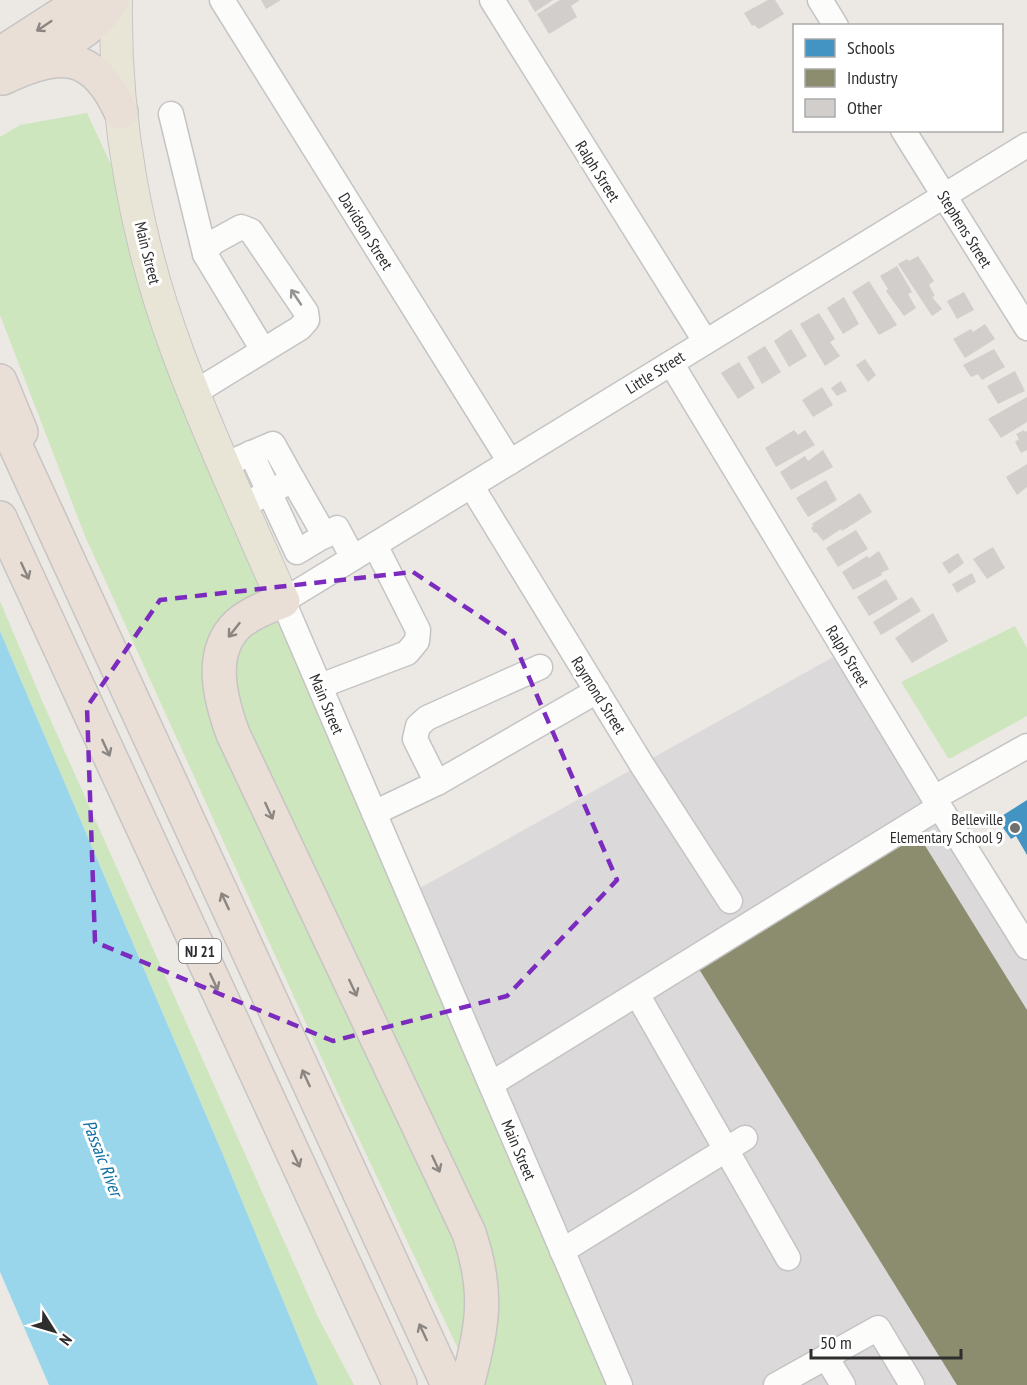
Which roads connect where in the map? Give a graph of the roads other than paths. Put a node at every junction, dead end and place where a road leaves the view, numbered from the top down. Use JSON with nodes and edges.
{"nodes":[{"id":1,"x":88,"y":0,"type":"edge"},
{"id":2,"x":114,"y":0,"type":"edge"},
{"id":3,"x":222,"y":0,"type":"edge"},
{"id":4,"x":492,"y":0,"type":"edge"},
{"id":5,"x":820,"y":0,"type":"edge"},
{"id":6,"x":835,"y":24,"type":"edge"},
{"id":7,"x":1,"y":71,"type":"edge"},
{"id":8,"x":121,"y":112,"type":"junction"},
{"id":9,"x":171,"y":114,"type":"dead end"},
{"id":10,"x":904,"y":132,"type":"edge"},
{"id":11,"x":1027,"y":145,"type":"edge"},
{"id":12,"x":944,"y":195,"type":"junction"},
{"id":13,"x":206,"y":254,"type":"junction"},
{"id":14,"x":1027,"y":328,"type":"edge"},
{"id":15,"x":705,"y":341,"type":"junction"},
{"id":16,"x":263,"y":350,"type":"junction"},
{"id":17,"x":670,"y":363,"type":"junction"},
{"id":18,"x":0,"y":381,"type":"edge"},
{"id":19,"x":194,"y":393,"type":"junction"},
{"id":20,"x":0,"y":412,"type":"edge"},
{"id":21,"x":238,"y":459,"type":"junction"},
{"id":22,"x":510,"y":462,"type":"junction"},
{"id":23,"x":293,"y":480,"type":"junction"},
{"id":24,"x":471,"y":487,"type":"junction"},
{"id":25,"x":255,"y":499,"type":"junction"},
{"id":26,"x":0,"y":518,"type":"edge"},
{"id":27,"x":309,"y":545,"type":"junction"},
{"id":28,"x":375,"y":545,"type":"junction"},
{"id":29,"x":353,"y":558,"type":"junction"},
{"id":30,"x":268,"y":566,"type":"junction"},
{"id":31,"x":321,"y":578,"type":"junction"},
{"id":32,"x":283,"y":601,"type":"junction"},
{"id":33,"x":117,"y":667,"type":"junction"},
{"id":34,"x":540,"y":667,"type":"dead end"},
{"id":35,"x":320,"y":686,"type":"junction"},
{"id":36,"x":589,"y":696,"type":"junction"},
{"id":37,"x":1027,"y":746,"type":"edge"},
{"id":38,"x":437,"y":783,"type":"junction"},
{"id":39,"x":937,"y":803,"type":"junction"},
{"id":40,"x":374,"y":813,"type":"junction"},
{"id":41,"x":729,"y":901,"type":"dead end"},
{"id":42,"x":1027,"y":947,"type":"edge"},
{"id":43,"x":637,"y":994,"type":"junction"},
{"id":44,"x":491,"y":1084,"type":"junction"},
{"id":45,"x":745,"y":1138,"type":"dead end"},
{"id":46,"x":724,"y":1150,"type":"junction"},
{"id":47,"x":562,"y":1251,"type":"junction"},
{"id":48,"x":788,"y":1258,"type":"dead end"},
{"id":49,"x":826,"y":1357,"type":"junction"},
{"id":50,"x":462,"y":1379,"type":"edge"},
{"id":51,"x":400,"y":1385,"type":"edge"},
{"id":52,"x":620,"y":1385,"type":"edge"},
{"id":53,"x":776,"y":1385,"type":"edge"},
{"id":54,"x":843,"y":1385,"type":"edge"},
{"id":55,"x":912,"y":1385,"type":"edge"}],
"edges":[{"from":1,"to":7,"type":"highway","one_way":true},
{"from":2,"to":7,"type":"highway"},
{"from":2,"to":8,"type":"main road","name":"Main Street"},
{"from":3,"to":22,"type":"street","name":"Davidson Street"},
{"from":4,"to":15,"type":"street","name":"Ralph Street"},
{"from":5,"to":6,"type":"street"},
{"from":7,"to":8,"type":"highway"},
{"from":8,"to":19,"type":"main road","name":"Main Street"},
{"from":9,"to":13,"type":"street"},
{"from":10,"to":12,"type":"street","name":"Stephens Street"},
{"from":11,"to":12,"type":"street","name":"Little Street"},
{"from":12,"to":14,"type":"street","name":"Stephens Street"},
{"from":12,"to":15,"type":"street","name":"Little Street"},
{"from":13,"to":16,"type":"street"},
{"from":16,"to":13,"type":"street","one_way":true},
{"from":15,"to":17,"type":"street","name":"Little Street"},
{"from":16,"to":19,"type":"street"},
{"from":17,"to":22,"type":"street","name":"Little Street"},
{"from":17,"to":39,"type":"street","name":"Ralph Street"},
{"from":18,"to":33,"type":"highway"},
{"from":19,"to":21,"type":"main road","name":"Main Street"},
{"from":20,"to":33,"type":"highway","number":"NJ 21"},
{"from":21,"to":23,"type":"street"},
{"from":21,"to":25,"type":"main road","name":"Main Street"},
{"from":22,"to":24,"type":"street","name":"Little Street"},
{"from":23,"to":25,"type":"street"},
{"from":23,"to":27,"type":"street"},
{"from":24,"to":28,"type":"street","name":"Little Street"},
{"from":24,"to":36,"type":"street","name":"Raymond Street"},
{"from":25,"to":27,"type":"street"},
{"from":25,"to":30,"type":"main road","name":"Main Street"},
{"from":26,"to":51,"type":"highway","number":"NJ 21","one_way":true},
{"from":27,"to":29,"type":"street"},
{"from":27,"to":30,"type":"street"},
{"from":27,"to":31,"type":"street"},
{"from":28,"to":29,"type":"street","name":"Little Street"},
{"from":28,"to":35,"type":"street"},
{"from":29,"to":31,"type":"street","name":"Little Street"},
{"from":30,"to":32,"type":"main road","name":"Main Street"},
{"from":31,"to":32,"type":"street","name":"Little Street"},
{"from":32,"to":35,"type":"street","name":"Main Street"},
{"from":32,"to":50,"type":"highway","one_way":true},
{"from":50,"to":33,"type":"highway","number":"NJ 21","one_way":true},
{"from":34,"to":38,"type":"street"},
{"from":35,"to":40,"type":"street","name":"Main Street"},
{"from":36,"to":38,"type":"street"},
{"from":36,"to":41,"type":"street","name":"Raymond Street"},
{"from":37,"to":39,"type":"street"},
{"from":38,"to":40,"type":"street"},
{"from":39,"to":42,"type":"street","name":"Ralph Street"},
{"from":39,"to":43,"type":"street"},
{"from":40,"to":44,"type":"street","name":"Main Street"},
{"from":43,"to":44,"type":"street"},
{"from":43,"to":46,"type":"street"},
{"from":44,"to":47,"type":"street","name":"Main Street"},
{"from":45,"to":46,"type":"street"},
{"from":46,"to":47,"type":"street"},
{"from":46,"to":48,"type":"street"},
{"from":47,"to":52,"type":"street","name":"Main Street"},
{"from":49,"to":53,"type":"street"},
{"from":49,"to":54,"type":"street"},
{"from":49,"to":55,"type":"street"}]}
